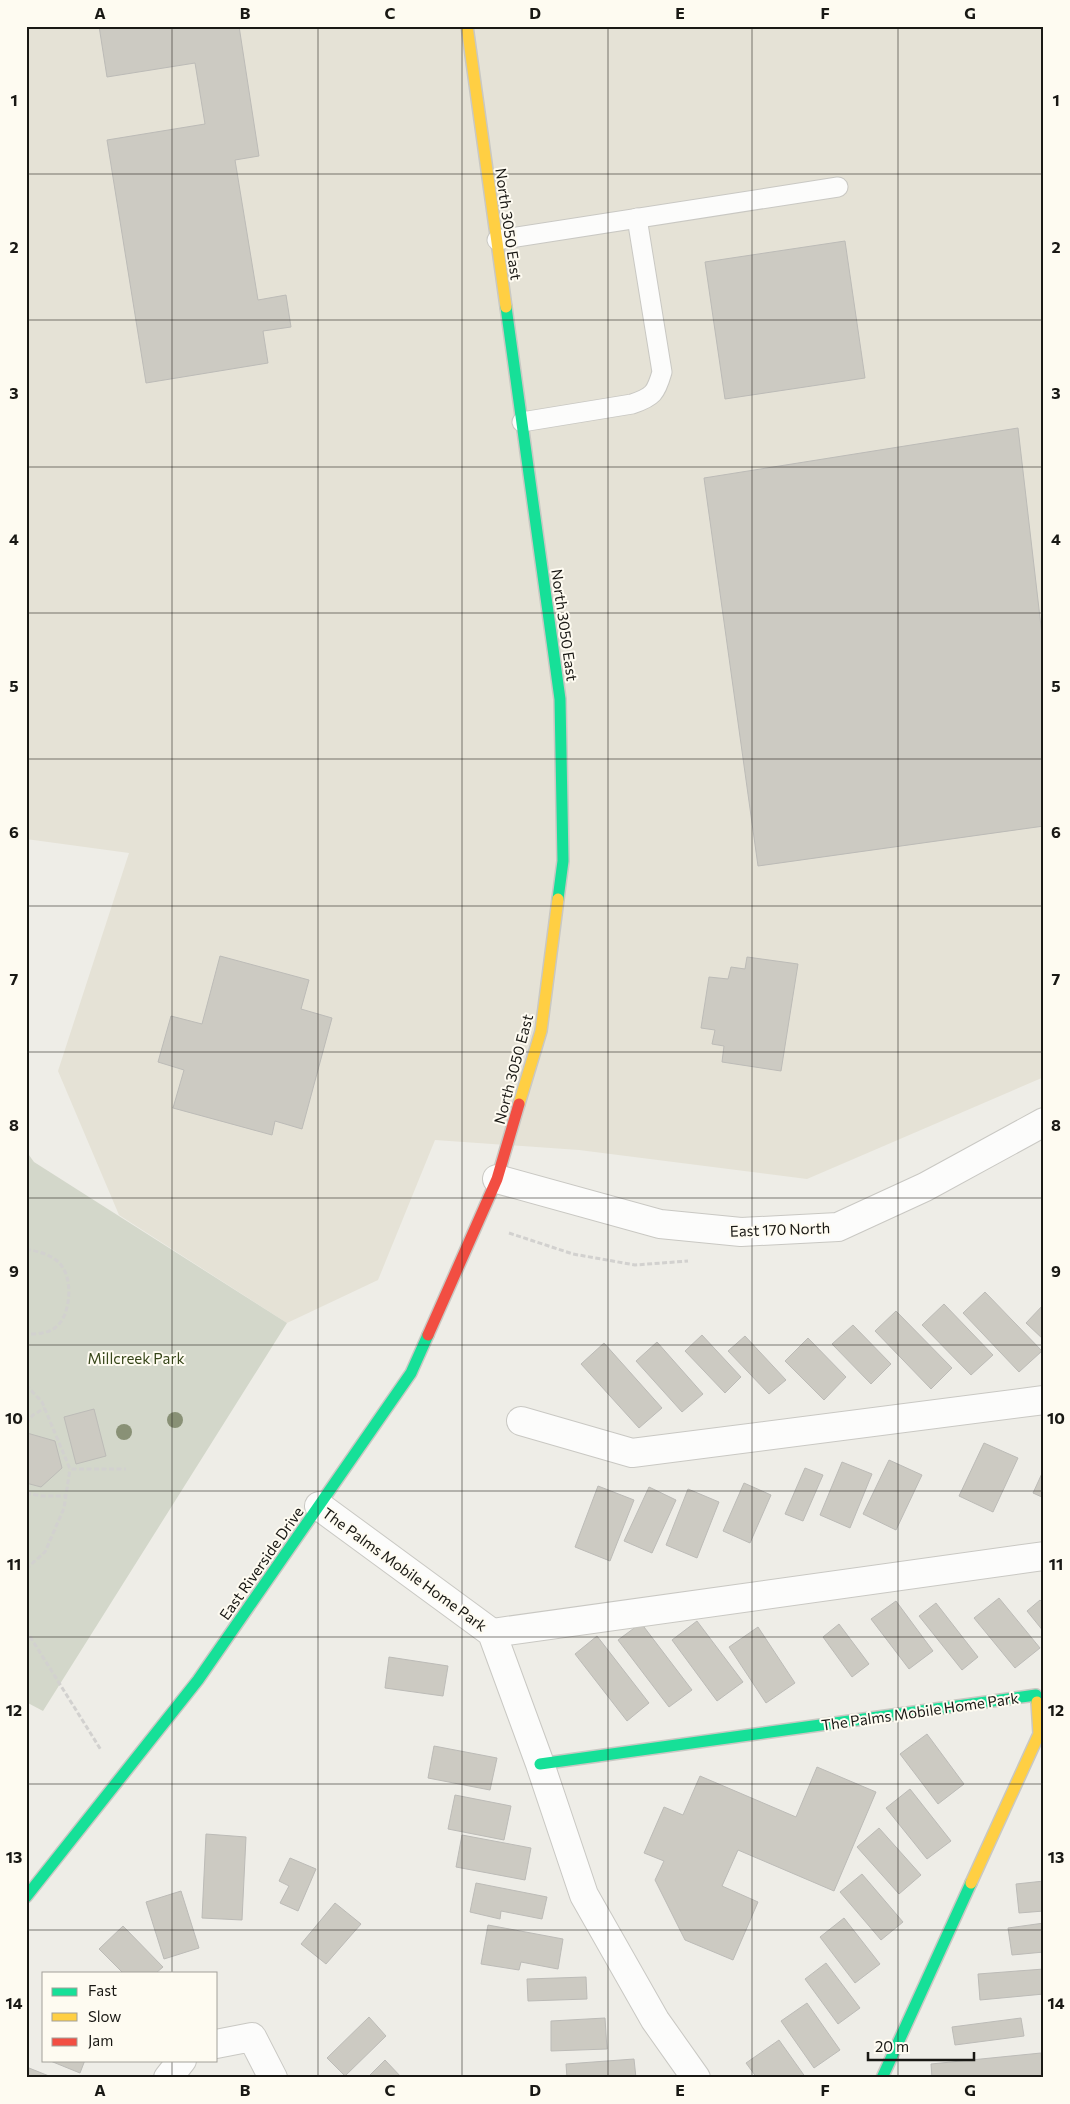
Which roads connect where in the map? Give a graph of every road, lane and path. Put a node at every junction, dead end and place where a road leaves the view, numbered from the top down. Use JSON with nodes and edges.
{"nodes":[{"id":1,"x":467,"y":26,"type":"edge"},
{"id":2,"x":838,"y":187,"type":"dead end"},
{"id":3,"x":637,"y":218,"type":"junction"},
{"id":4,"x":497,"y":240,"type":"junction"},
{"id":5,"x":522,"y":422,"type":"junction"},
{"id":6,"x":1044,"y":1122,"type":"edge"},
{"id":7,"x":497,"y":1178,"type":"junction"},
{"id":8,"x":478,"y":1220,"type":"joint"},
{"id":9,"x":26,"y":1248,"type":"edge"},
{"id":10,"x":26,"y":1334,"type":"edge"},
{"id":11,"x":26,"y":1385,"type":"edge"},
{"id":12,"x":1044,"y":1400,"type":"edge"},
{"id":13,"x":45,"y":1408,"type":"junction"},
{"id":14,"x":521,"y":1421,"type":"dead end"},
{"id":15,"x":26,"y":1423,"type":"edge"},
{"id":16,"x":126,"y":1469,"type":"dead end"},
{"id":17,"x":70,"y":1470,"type":"junction"},
{"id":18,"x":26,"y":1493,"type":"edge"},
{"id":19,"x":65,"y":1496,"type":"junction"},
{"id":20,"x":319,"y":1506,"type":"junction"},
{"id":21,"x":1044,"y":1556,"type":"edge"},
{"id":22,"x":26,"y":1568,"type":"edge"},
{"id":23,"x":26,"y":1630,"type":"edge"},
{"id":24,"x":492,"y":1633,"type":"junction"},
{"id":25,"x":540,"y":1764,"type":"junction"},
{"id":26,"x":119,"y":1780,"type":"junction"},
{"id":27,"x":26,"y":1897,"type":"edge"},
{"id":28,"x":218,"y":2044,"type":"edge"},
{"id":29,"x":180,"y":2062,"type":"edge"},
{"id":30,"x":168,"y":2078,"type":"edge"},
{"id":31,"x":273,"y":2078,"type":"edge"},
{"id":32,"x":696,"y":2078,"type":"edge"},
{"id":33,"x":882,"y":2078,"type":"edge"}],
"edges":[{"from":1,"to":4,"type":"main road","name":"North 3050 East"},
{"from":2,"to":3,"type":"lane"},
{"from":3,"to":4,"type":"lane"},
{"from":3,"to":5,"type":"lane"},
{"from":4,"to":5,"type":"main road","name":"North 3050 East"},
{"from":5,"to":7,"type":"main road","name":"North 3050 East"},
{"from":6,"to":7,"type":"street","name":"East 170 North"},
{"from":7,"to":8,"type":"main road","name":"North 3050 East"},
{"from":8,"to":20,"type":"main road","name":"East Riverside Drive"},
{"from":9,"to":10,"type":"path"},
{"from":11,"to":13,"type":"path"},
{"from":12,"to":14,"type":"street"},
{"from":13,"to":15,"type":"path"},
{"from":13,"to":17,"type":"path"},
{"from":16,"to":17,"type":"path"},
{"from":17,"to":19,"type":"path"},
{"from":18,"to":19,"type":"path"},
{"from":19,"to":22,"type":"path"},
{"from":20,"to":24,"type":"street","name":"The Palms Mobile Home Park"},
{"from":20,"to":26,"type":"main road","name":"East Riverside Drive"},
{"from":21,"to":24,"type":"street","name":"The Palms Mobile Home Park"},
{"from":23,"to":26,"type":"path"},
{"from":24,"to":25,"type":"street","name":"The Palms Mobile Home Park"},
{"from":25,"to":32,"type":"street","name":"The Palms Mobile Home Park"},
{"from":25,"to":33,"type":"main road","name":"The Palms Mobile Home Park"},
{"from":26,"to":27,"type":"main road","name":"East Riverside Drive"},
{"from":28,"to":31,"type":"street"},
{"from":29,"to":30,"type":"street"}]}
